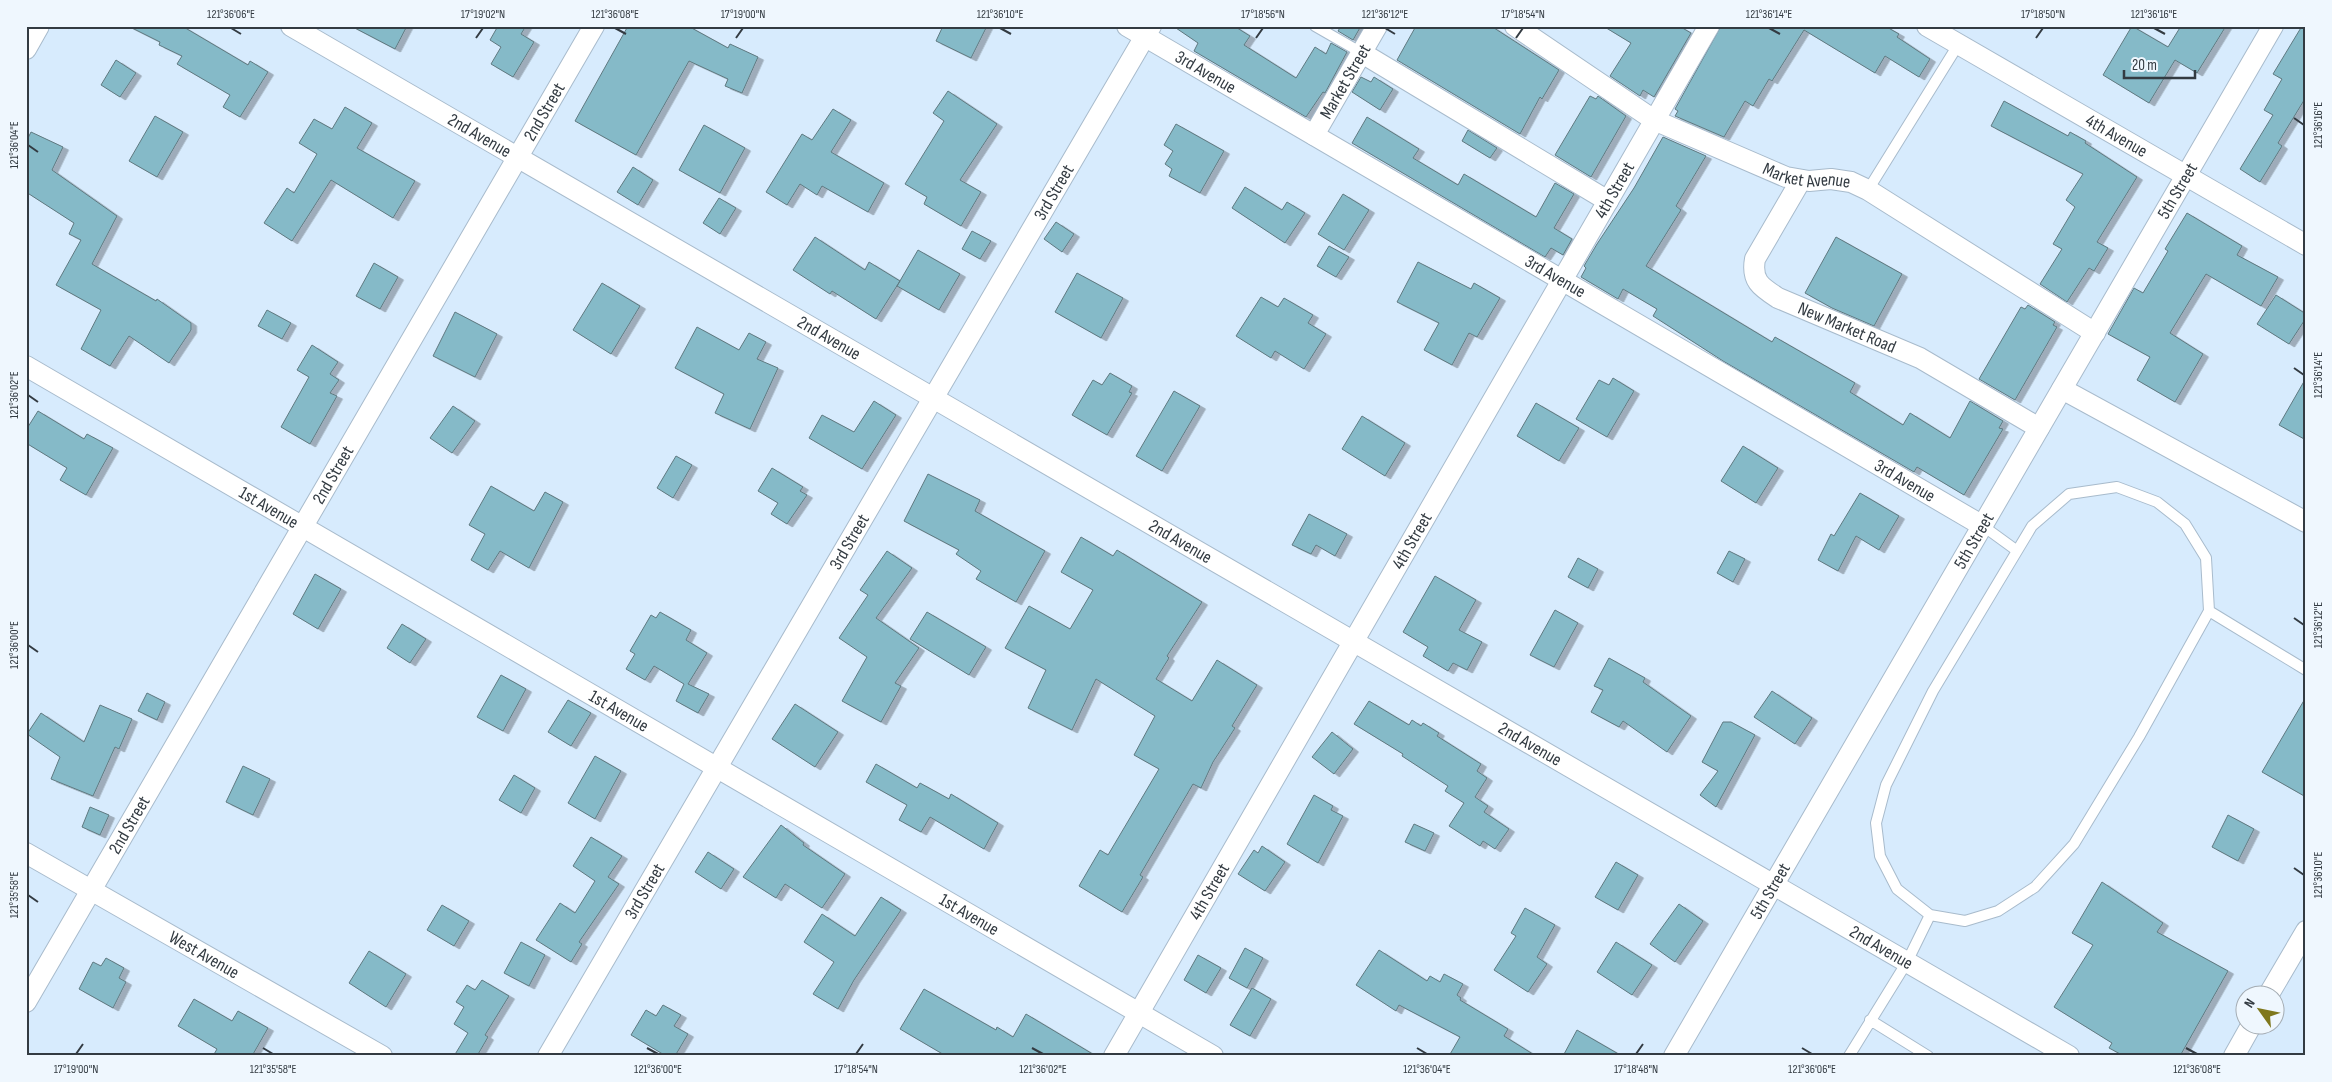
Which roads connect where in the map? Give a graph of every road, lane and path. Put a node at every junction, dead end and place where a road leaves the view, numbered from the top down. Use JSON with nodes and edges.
{"nodes":[{"id":1,"x":39,"y":26,"type":"edge"},
{"id":2,"x":291,"y":26,"type":"edge"},
{"id":3,"x":594,"y":26,"type":"edge"},
{"id":4,"x":1127,"y":26,"type":"edge"},
{"id":5,"x":1316,"y":26,"type":"edge"},
{"id":6,"x":1377,"y":26,"type":"edge"},
{"id":7,"x":1515,"y":26,"type":"edge"},
{"id":8,"x":1709,"y":26,"type":"edge"},
{"id":9,"x":1927,"y":26,"type":"edge"},
{"id":10,"x":2273,"y":26,"type":"edge"},
{"id":11,"x":1148,"y":31,"type":"edge"},
{"id":12,"x":1958,"y":45,"type":"junction"},
{"id":13,"x":26,"y":49,"type":"edge"},
{"id":14,"x":1362,"y":53,"type":"junction"},
{"id":15,"x":1654,"y":120,"type":"junction"},
{"id":16,"x":1314,"y":135,"type":"junction"},
{"id":17,"x":517,"y":157,"type":"junction"},
{"id":18,"x":2186,"y":176,"type":"junction"},
{"id":19,"x":1801,"y":180,"type":"junction"},
{"id":20,"x":1868,"y":190,"type":"junction"},
{"id":21,"x":1608,"y":201,"type":"junction"},
{"id":22,"x":2306,"y":245,"type":"edge"},
{"id":23,"x":1562,"y":280,"type":"junction"},
{"id":24,"x":2095,"y":333,"type":"junction"},
{"id":25,"x":26,"y":366,"type":"edge"},
{"id":26,"x":2062,"y":389,"type":"junction"},
{"id":27,"x":933,"y":398,"type":"junction"},
{"id":28,"x":2039,"y":428,"type":"junction"},
{"id":29,"x":2306,"y":522,"type":"edge"},
{"id":30,"x":302,"y":526,"type":"junction"},
{"id":31,"x":1982,"y":526,"type":"junction"},
{"id":32,"x":2016,"y":550,"type":"junction"},
{"id":33,"x":2209,"y":611,"type":"junction"},
{"id":34,"x":1353,"y":641,"type":"junction"},
{"id":35,"x":2306,"y":670,"type":"edge"},
{"id":36,"x":717,"y":767,"type":"junction"},
{"id":37,"x":26,"y":853,"type":"edge"},
{"id":38,"x":1774,"y":885,"type":"junction"},
{"id":39,"x":91,"y":890,"type":"junction"},
{"id":40,"x":1930,"y":915,"type":"junction"},
{"id":41,"x":2306,"y":931,"type":"edge"},
{"id":42,"x":1907,"y":962,"type":"junction"},
{"id":43,"x":2275,"y":984,"type":"edge"},
{"id":44,"x":26,"y":1002,"type":"edge"},
{"id":45,"x":1139,"y":1012,"type":"junction"},
{"id":46,"x":1870,"y":1020,"type":"junction"},
{"id":47,"x":2246,"y":1034,"type":"edge"},
{"id":48,"x":382,"y":1056,"type":"edge"},
{"id":49,"x":548,"y":1056,"type":"edge"},
{"id":50,"x":1114,"y":1056,"type":"edge"},
{"id":51,"x":1213,"y":1056,"type":"edge"},
{"id":52,"x":1674,"y":1056,"type":"edge"},
{"id":53,"x":1849,"y":1056,"type":"edge"},
{"id":54,"x":1928,"y":1056,"type":"edge"},
{"id":55,"x":2070,"y":1056,"type":"edge"},
{"id":56,"x":2234,"y":1056,"type":"edge"}],
"edges":[{"from":1,"to":13,"type":"street"},
{"from":2,"to":17,"type":"street","name":"2nd Avenue"},
{"from":3,"to":17,"type":"street","name":"2nd Street"},
{"from":4,"to":11,"type":"street","name":"3rd Avenue"},
{"from":5,"to":14,"type":"lane"},
{"from":6,"to":14,"type":"street","name":"Market Street"},
{"from":7,"to":15,"type":"street","name":"Market Avenue"},
{"from":8,"to":15,"type":"street","name":"4th Street"},
{"from":9,"to":12,"type":"street","name":"4th Avenue"},
{"from":10,"to":18,"type":"street","name":"5th Street"},
{"from":11,"to":16,"type":"street","name":"3rd Avenue"},
{"from":11,"to":27,"type":"street","name":"3rd Street"},
{"from":12,"to":18,"type":"street","name":"4th Avenue"},
{"from":12,"to":20,"type":"lane"},
{"from":14,"to":16,"type":"street","name":"Market Street"},
{"from":14,"to":21,"type":"street"},
{"from":15,"to":19,"type":"street","name":"Market Avenue"},
{"from":15,"to":21,"type":"street","name":"4th Street"},
{"from":16,"to":23,"type":"street","name":"3rd Avenue"},
{"from":17,"to":27,"type":"street","name":"2nd Avenue"},
{"from":17,"to":30,"type":"street","name":"2nd Street"},
{"from":18,"to":22,"type":"street","name":"4th Avenue"},
{"from":18,"to":24,"type":"street","name":"5th Street"},
{"from":19,"to":20,"type":"street","name":"Market Avenue"},
{"from":19,"to":28,"type":"street","name":"New Market Road"},
{"from":20,"to":24,"type":"street","name":"Market Avenue"},
{"from":21,"to":23,"type":"street","name":"4th Street"},
{"from":23,"to":31,"type":"street","name":"3rd Avenue"},
{"from":23,"to":34,"type":"street","name":"4th Street"},
{"from":24,"to":26,"type":"street","name":"5th Street"},
{"from":25,"to":30,"type":"street","name":"1st Avenue"},
{"from":26,"to":28,"type":"street","name":"5th Street"},
{"from":26,"to":29,"type":"street"},
{"from":27,"to":34,"type":"street","name":"2nd Avenue"},
{"from":27,"to":36,"type":"street","name":"3rd Street"},
{"from":28,"to":31,"type":"street","name":"5th Street"},
{"from":30,"to":36,"type":"street","name":"1st Avenue"},
{"from":30,"to":39,"type":"street","name":"2nd Street"},
{"from":31,"to":32,"type":"lane"},
{"from":31,"to":38,"type":"street","name":"5th Street"},
{"from":32,"to":33,"type":"lane"},
{"from":32,"to":40,"type":"lane"},
{"from":33,"to":35,"type":"lane"},
{"from":33,"to":40,"type":"lane"},
{"from":34,"to":38,"type":"street","name":"2nd Avenue"},
{"from":34,"to":45,"type":"street","name":"4th Street"},
{"from":36,"to":45,"type":"street","name":"1st Avenue"},
{"from":36,"to":49,"type":"street","name":"3rd Street"},
{"from":37,"to":39,"type":"street","name":"West Avenue"},
{"from":38,"to":42,"type":"street","name":"2nd Avenue"},
{"from":38,"to":52,"type":"street","name":"5th Street"},
{"from":39,"to":44,"type":"street","name":"2nd Street"},
{"from":39,"to":48,"type":"street","name":"West Avenue"},
{"from":40,"to":42,"type":"lane"},
{"from":41,"to":43,"type":"street"},
{"from":42,"to":46,"type":"lane"},
{"from":42,"to":55,"type":"street","name":"2nd Avenue"},
{"from":45,"to":50,"type":"street","name":"4th Street"},
{"from":45,"to":51,"type":"street","name":"1st Avenue"},
{"from":46,"to":53,"type":"lane"},
{"from":46,"to":54,"type":"lane"},
{"from":47,"to":56,"type":"street"}]}
